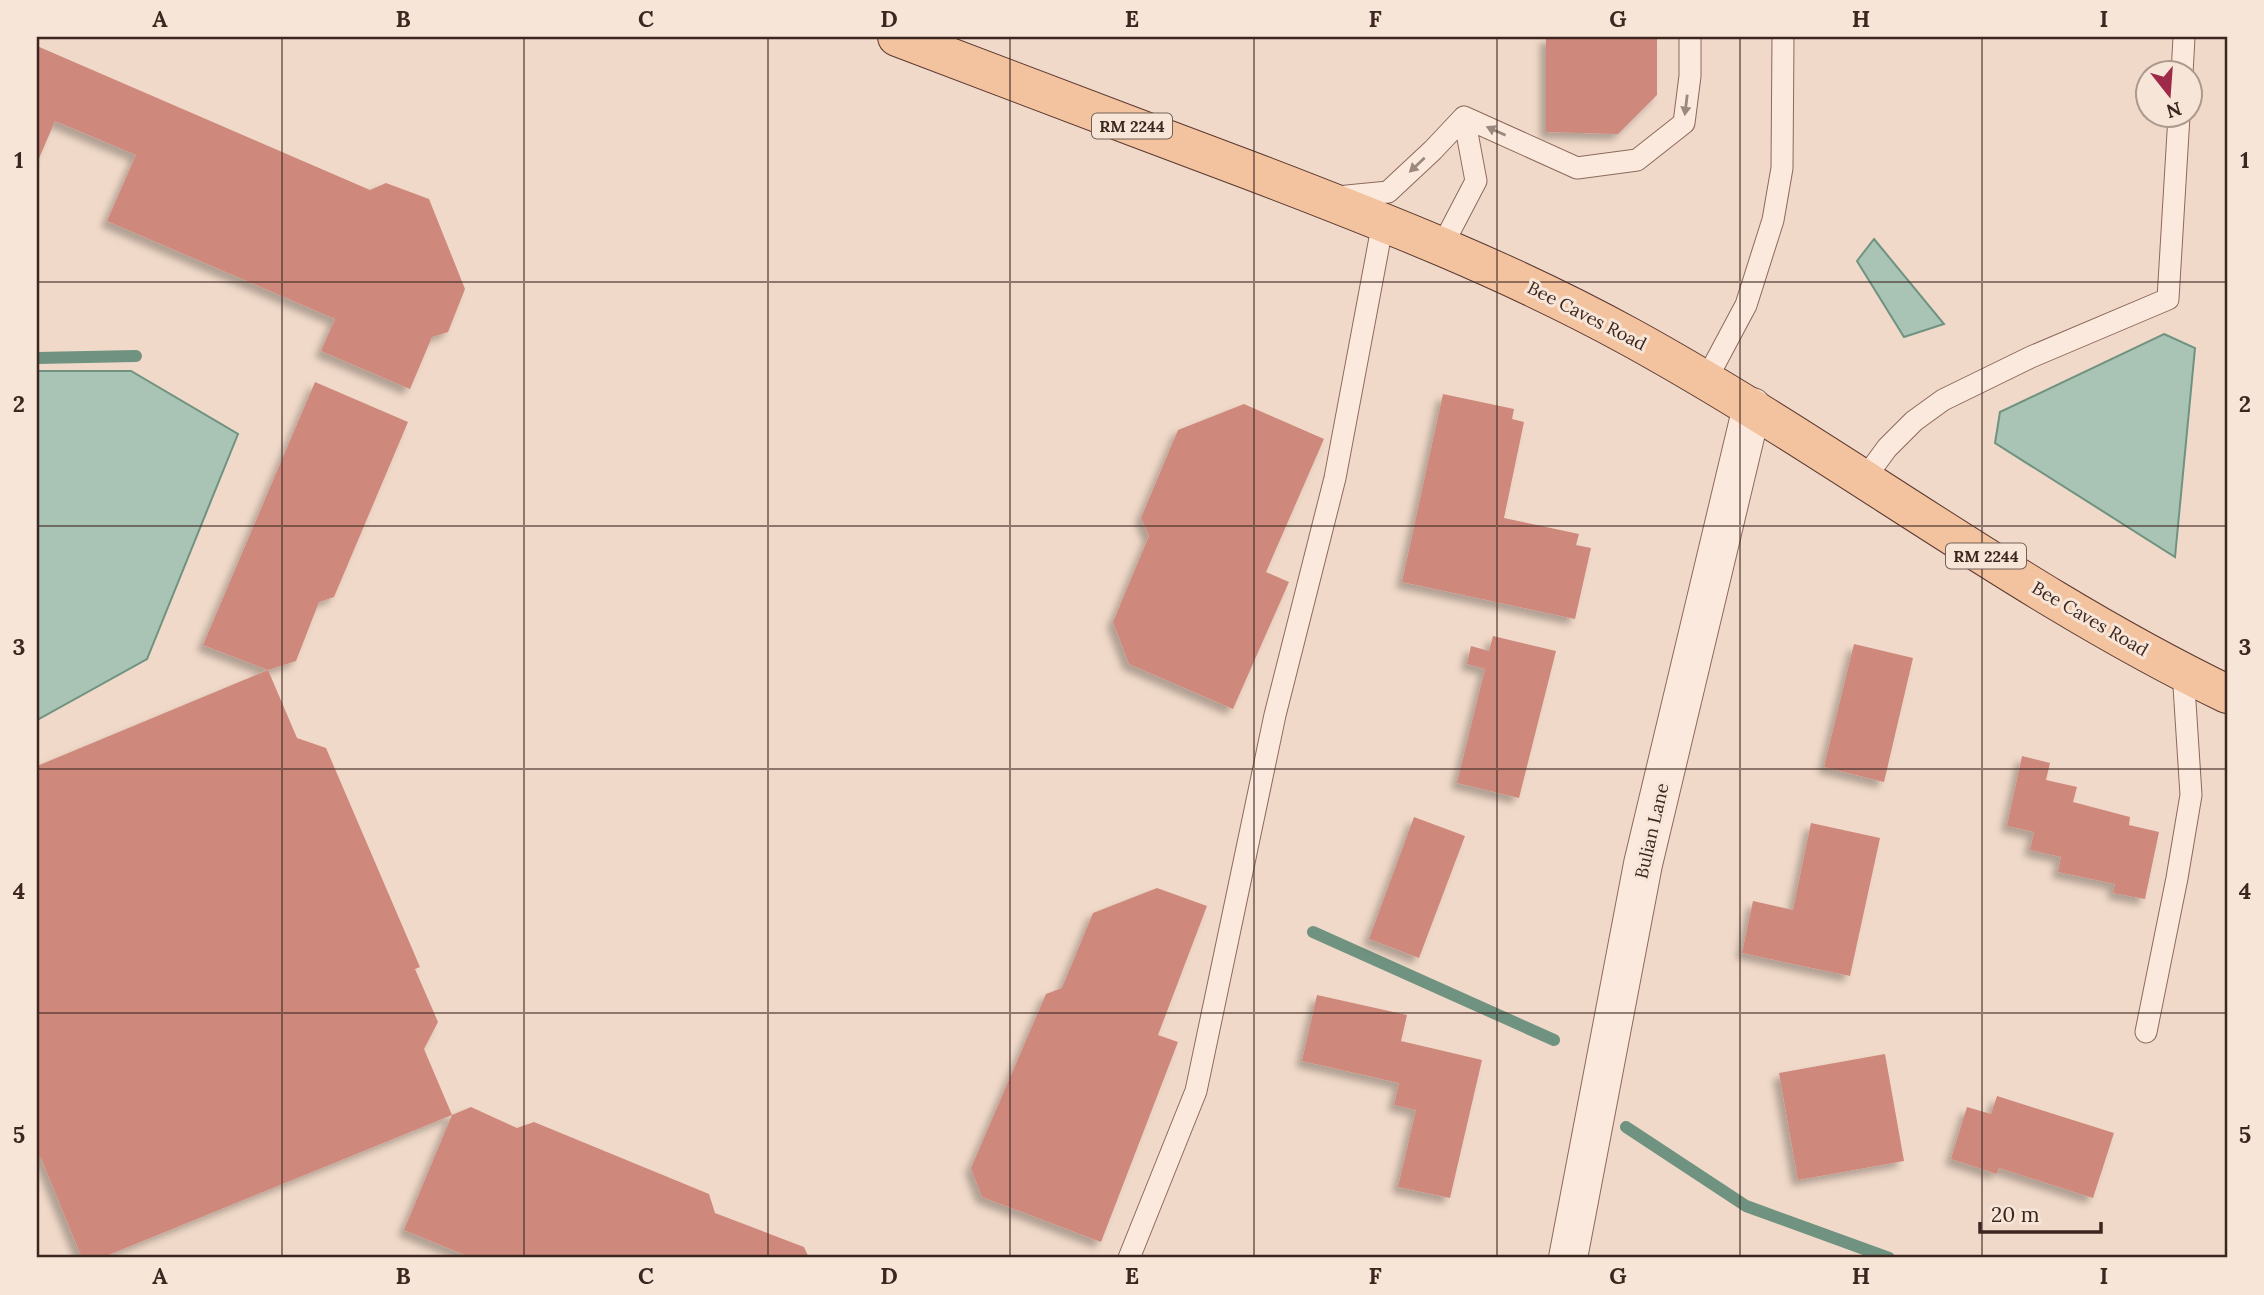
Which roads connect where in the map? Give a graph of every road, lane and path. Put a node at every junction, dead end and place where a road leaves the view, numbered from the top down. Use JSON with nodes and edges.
{"nodes":[{"id":1,"x":897,"y":37,"type":"edge"},
{"id":2,"x":1689,"y":37,"type":"edge"},
{"id":3,"x":1783,"y":37,"type":"edge"},
{"id":4,"x":2184,"y":37,"type":"edge"},
{"id":5,"x":2183,"y":60,"type":"edge"},
{"id":6,"x":1464,"y":117,"type":"junction"},
{"id":7,"x":2178,"y":130,"type":"edge"},
{"id":8,"x":1322,"y":198,"type":"junction"},
{"id":9,"x":1383,"y":222,"type":"junction"},
{"id":10,"x":1442,"y":246,"type":"junction"},
{"id":11,"x":1706,"y":380,"type":"junction"},
{"id":12,"x":1752,"y":407,"type":"junction"},
{"id":13,"x":1865,"y":478,"type":"junction"},
{"id":14,"x":2183,"y":671,"type":"junction"},
{"id":15,"x":2227,"y":694,"type":"edge"},
{"id":16,"x":2146,"y":1032,"type":"dead end"},
{"id":17,"x":1578,"y":1255,"type":"edge"},
{"id":18,"x":1129,"y":1258,"type":"edge"}],
"edges":[{"from":1,"to":8,"type":"main road","name":"Bee Caves Road","number":"RM 2244"},
{"from":2,"to":6,"type":"lane","one_way":true},
{"from":3,"to":11,"type":"lane"},
{"from":4,"to":5,"type":"lane"},
{"from":6,"to":8,"type":"lane","one_way":true},
{"from":6,"to":10,"type":"lane"},
{"from":7,"to":13,"type":"lane"},
{"from":8,"to":9,"type":"main road","name":"Bee Caves Road","number":"RM 2244"},
{"from":9,"to":10,"type":"main road","name":"Bee Caves Road","number":"RM 2244"},
{"from":9,"to":18,"type":"lane"},
{"from":10,"to":11,"type":"main road","name":"Bee Caves Road","number":"RM 2244"},
{"from":11,"to":12,"type":"main road","name":"Bee Caves Road","number":"RM 2244"},
{"from":12,"to":13,"type":"main road","name":"Bee Caves Road","number":"RM 2244"},
{"from":12,"to":17,"type":"street","name":"Bulian Lane"},
{"from":13,"to":14,"type":"main road","name":"Bee Caves Road","number":"RM 2244"},
{"from":14,"to":15,"type":"main road","name":"Bee Caves Road","number":"RM 2244"},
{"from":14,"to":16,"type":"lane"}]}
